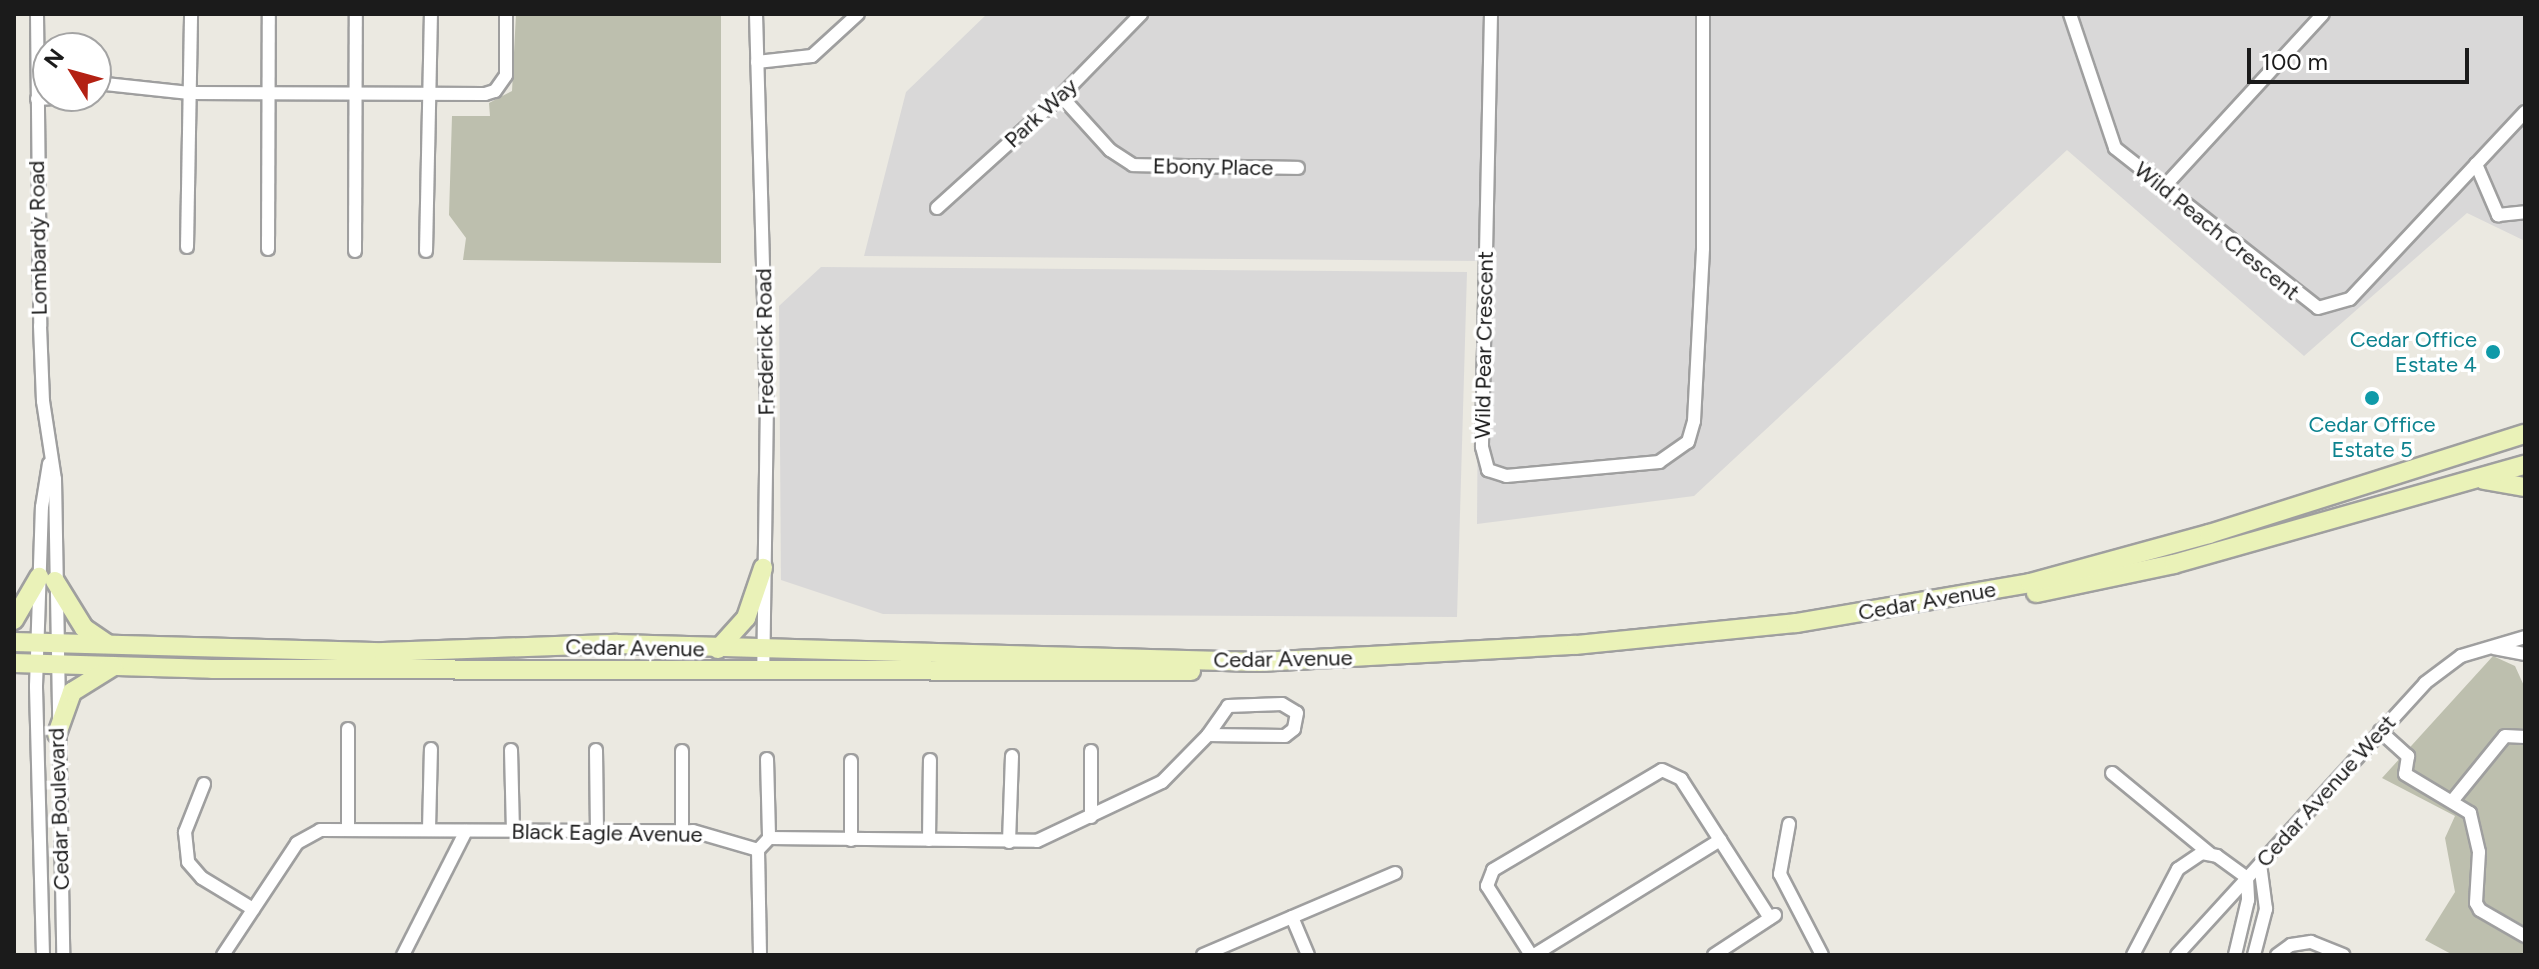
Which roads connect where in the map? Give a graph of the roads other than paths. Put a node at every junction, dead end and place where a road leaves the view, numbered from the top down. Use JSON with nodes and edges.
{"nodes":[{"id":1,"x":191,"y":14,"type":"edge"},
{"id":2,"x":269,"y":14,"type":"edge"},
{"id":3,"x":356,"y":14,"type":"edge"},
{"id":4,"x":431,"y":14,"type":"edge"},
{"id":5,"x":506,"y":14,"type":"edge"},
{"id":6,"x":756,"y":14,"type":"edge"},
{"id":7,"x":858,"y":14,"type":"edge"},
{"id":8,"x":1141,"y":14,"type":"edge"},
{"id":9,"x":1491,"y":14,"type":"edge"},
{"id":10,"x":1703,"y":14,"type":"edge"},
{"id":11,"x":2070,"y":14,"type":"edge"},
{"id":12,"x":2323,"y":14,"type":"edge"},
{"id":13,"x":757,"y":62,"type":"junction"},
{"id":14,"x":112,"y":88,"type":"edge"},
{"id":15,"x":356,"y":92,"type":"junction"},
{"id":16,"x":189,"y":93,"type":"junction"},
{"id":17,"x":267,"y":93,"type":"junction"},
{"id":18,"x":432,"y":94,"type":"junction"},
{"id":19,"x":1061,"y":96,"type":"junction"},
{"id":20,"x":37,"y":112,"type":"edge"},
{"id":21,"x":2525,"y":112,"type":"edge"},
{"id":22,"x":2476,"y":164,"type":"junction"},
{"id":23,"x":1298,"y":168,"type":"dead end"},
{"id":24,"x":2163,"y":188,"type":"junction"},
{"id":25,"x":937,"y":208,"type":"dead end"},
{"id":26,"x":2525,"y":212,"type":"edge"},
{"id":27,"x":187,"y":247,"type":"dead end"},
{"id":28,"x":268,"y":249,"type":"dead end"},
{"id":29,"x":355,"y":251,"type":"dead end"},
{"id":30,"x":426,"y":251,"type":"dead end"},
{"id":31,"x":2525,"y":434,"type":"edge"},
{"id":32,"x":2525,"y":465,"type":"edge"},
{"id":33,"x":2476,"y":479,"type":"junction"},
{"id":34,"x":2525,"y":487,"type":"edge"},
{"id":35,"x":763,"y":568,"type":"junction"},
{"id":36,"x":47,"y":579,"type":"junction"},
{"id":37,"x":14,"y":620,"type":"edge"},
{"id":38,"x":2525,"y":637,"type":"edge"},
{"id":39,"x":14,"y":642,"type":"edge"},
{"id":40,"x":48,"y":642,"type":"junction"},
{"id":41,"x":108,"y":644,"type":"junction"},
{"id":42,"x":2491,"y":648,"type":"junction"},
{"id":43,"x":718,"y":649,"type":"junction"},
{"id":44,"x":764,"y":650,"type":"junction"},
{"id":45,"x":2525,"y":654,"type":"edge"},
{"id":46,"x":47,"y":662,"type":"junction"},
{"id":47,"x":14,"y":663,"type":"edge"},
{"id":48,"x":116,"y":664,"type":"junction"},
{"id":49,"x":763,"y":670,"type":"junction"},
{"id":50,"x":348,"y":729,"type":"dead end"},
{"id":51,"x":2380,"y":731,"type":"junction"},
{"id":52,"x":57,"y":734,"type":"junction"},
{"id":53,"x":1208,"y":735,"type":"junction"},
{"id":54,"x":2525,"y":737,"type":"edge"},
{"id":55,"x":431,"y":749,"type":"dead end"},
{"id":56,"x":511,"y":750,"type":"dead end"},
{"id":57,"x":596,"y":750,"type":"dead end"},
{"id":58,"x":682,"y":751,"type":"dead end"},
{"id":59,"x":1091,"y":751,"type":"dead end"},
{"id":60,"x":1012,"y":756,"type":"dead end"},
{"id":61,"x":767,"y":759,"type":"dead end"},
{"id":62,"x":930,"y":760,"type":"dead end"},
{"id":63,"x":851,"y":761,"type":"dead end"},
{"id":64,"x":2112,"y":773,"type":"dead end"},
{"id":65,"x":204,"y":784,"type":"dead end"},
{"id":66,"x":2453,"y":800,"type":"junction"},
{"id":67,"x":1091,"y":817,"type":"junction"},
{"id":68,"x":1789,"y":824,"type":"dead end"},
{"id":69,"x":429,"y":829,"type":"junction"},
{"id":70,"x":348,"y":830,"type":"junction"},
{"id":71,"x":466,"y":831,"type":"junction"},
{"id":72,"x":513,"y":831,"type":"junction"},
{"id":73,"x":597,"y":831,"type":"junction"},
{"id":74,"x":682,"y":831,"type":"junction"},
{"id":75,"x":769,"y":838,"type":"junction"},
{"id":76,"x":851,"y":840,"type":"junction"},
{"id":77,"x":929,"y":840,"type":"junction"},
{"id":78,"x":1720,"y":840,"type":"junction"},
{"id":79,"x":1009,"y":842,"type":"junction"},
{"id":80,"x":758,"y":850,"type":"junction"},
{"id":81,"x":2209,"y":853,"type":"junction"},
{"id":82,"x":2260,"y":864,"type":"junction"},
{"id":83,"x":1395,"y":873,"type":"dead end"},
{"id":84,"x":2247,"y":878,"type":"junction"},
{"id":85,"x":253,"y":909,"type":"junction"},
{"id":86,"x":1292,"y":917,"type":"junction"},
{"id":87,"x":2525,"y":936,"type":"edge"},
{"id":88,"x":43,"y":955,"type":"edge"},
{"id":89,"x":63,"y":955,"type":"edge"},
{"id":90,"x":223,"y":955,"type":"edge"},
{"id":91,"x":403,"y":955,"type":"edge"},
{"id":92,"x":760,"y":955,"type":"edge"},
{"id":93,"x":1203,"y":955,"type":"edge"},
{"id":94,"x":1308,"y":955,"type":"edge"},
{"id":95,"x":1532,"y":955,"type":"edge"},
{"id":96,"x":1714,"y":955,"type":"edge"},
{"id":97,"x":1822,"y":955,"type":"edge"},
{"id":98,"x":2133,"y":955,"type":"edge"},
{"id":99,"x":2177,"y":955,"type":"edge"},
{"id":100,"x":2235,"y":955,"type":"edge"},
{"id":101,"x":2254,"y":955,"type":"edge"},
{"id":102,"x":2277,"y":955,"type":"edge"},
{"id":103,"x":2344,"y":955,"type":"edge"}],
"edges":[{"from":1,"to":16,"type":"street"},
{"from":2,"to":17,"type":"street"},
{"from":3,"to":15,"type":"street"},
{"from":4,"to":18,"type":"street"},
{"from":5,"to":18,"type":"street"},
{"from":6,"to":13,"type":"street","name":"Frederick Road"},
{"from":7,"to":13,"type":"street"},
{"from":8,"to":19,"type":"street","name":"Park Way"},
{"from":9,"to":10,"type":"street","name":"Wild Pear Crescent"},
{"from":11,"to":24,"type":"street","name":"Wild Peach Crescent"},
{"from":12,"to":24,"type":"street"},
{"from":13,"to":35,"type":"street","name":"Frederick Road"},
{"from":14,"to":16,"type":"street"},
{"from":15,"to":17,"type":"street"},
{"from":15,"to":18,"type":"street"},
{"from":15,"to":29,"type":"street"},
{"from":16,"to":17,"type":"street"},
{"from":16,"to":27,"type":"street"},
{"from":17,"to":28,"type":"street"},
{"from":18,"to":30,"type":"street"},
{"from":19,"to":23,"type":"street","name":"Ebony Place"},
{"from":19,"to":25,"type":"street","name":"Park Way"},
{"from":20,"to":36,"type":"street","name":"Lombardy Road"},
{"from":21,"to":22,"type":"street","name":"Wild Peach Crescent"},
{"from":22,"to":24,"type":"street","name":"Wild Peach Crescent"},
{"from":22,"to":26,"type":"street"},
{"from":31,"to":44,"type":"main road","name":"Cedar Avenue"},
{"from":32,"to":33,"type":"main road","name":"Cedar Avenue"},
{"from":33,"to":34,"type":"main road"},
{"from":33,"to":49,"type":"main road","name":"Cedar Avenue"},
{"from":35,"to":43,"type":"main road"},
{"from":35,"to":44,"type":"street","name":"Frederick Road"},
{"from":36,"to":37,"type":"main road"},
{"from":36,"to":40,"type":"street","name":"Lombardy Road"},
{"from":36,"to":41,"type":"main road"},
{"from":38,"to":42,"type":"street","name":"Cedar Avenue West"},
{"from":39,"to":40,"type":"main road","name":"Cedar Avenue"},
{"from":40,"to":41,"type":"main road","name":"Cedar Avenue"},
{"from":40,"to":46,"type":"street"},
{"from":40,"to":46,"type":"street"},
{"from":41,"to":43,"type":"main road","name":"Cedar Avenue"},
{"from":42,"to":45,"type":"street"},
{"from":42,"to":51,"type":"street","name":"Cedar Avenue West"},
{"from":43,"to":44,"type":"main road","name":"Cedar Avenue"},
{"from":44,"to":49,"type":"street","name":"Frederick Road"},
{"from":46,"to":47,"type":"main road","name":"Cedar Avenue"},
{"from":46,"to":48,"type":"main road","name":"Cedar Avenue"},
{"from":46,"to":52,"type":"street","name":"Cedar Boulevard"},
{"from":46,"to":88,"type":"street","name":"Cedar Boulevard"},
{"from":48,"to":49,"type":"main road","name":"Cedar Avenue"},
{"from":48,"to":52,"type":"main road"},
{"from":50,"to":70,"type":"street"},
{"from":51,"to":66,"type":"street"},
{"from":51,"to":82,"type":"street","name":"Cedar Avenue West"},
{"from":52,"to":89,"type":"street","name":"Cedar Boulevard"},
{"from":53,"to":53,"type":"street"},
{"from":53,"to":67,"type":"street"},
{"from":54,"to":66,"type":"street"},
{"from":55,"to":69,"type":"street"},
{"from":56,"to":72,"type":"street"},
{"from":57,"to":73,"type":"street"},
{"from":58,"to":74,"type":"street"},
{"from":59,"to":67,"type":"street"},
{"from":60,"to":79,"type":"street"},
{"from":61,"to":75,"type":"street"},
{"from":62,"to":77,"type":"street"},
{"from":63,"to":76,"type":"street"},
{"from":64,"to":81,"type":"street"},
{"from":65,"to":85,"type":"street"},
{"from":66,"to":87,"type":"street"},
{"from":67,"to":79,"type":"street"},
{"from":68,"to":97,"type":"street"},
{"from":69,"to":70,"type":"street","name":"Black Eagle Avenue"},
{"from":69,"to":71,"type":"street","name":"Black Eagle Avenue"},
{"from":70,"to":85,"type":"street","name":"Black Eagle Avenue"},
{"from":71,"to":72,"type":"street","name":"Black Eagle Avenue"},
{"from":71,"to":91,"type":"street"},
{"from":72,"to":73,"type":"street","name":"Black Eagle Avenue"},
{"from":73,"to":74,"type":"street","name":"Black Eagle Avenue"},
{"from":74,"to":80,"type":"street","name":"Black Eagle Avenue"},
{"from":75,"to":76,"type":"street"},
{"from":75,"to":80,"type":"street"},
{"from":76,"to":77,"type":"street"},
{"from":77,"to":79,"type":"street"},
{"from":78,"to":95,"type":"street"},
{"from":78,"to":95,"type":"street"},
{"from":78,"to":96,"type":"street"},
{"from":80,"to":92,"type":"street"},
{"from":81,"to":84,"type":"street"},
{"from":81,"to":98,"type":"street"},
{"from":82,"to":84,"type":"street","name":"Cedar Avenue West"},
{"from":82,"to":101,"type":"street"},
{"from":83,"to":86,"type":"street"},
{"from":84,"to":99,"type":"street","name":"Cedar Avenue West"},
{"from":84,"to":100,"type":"street"},
{"from":85,"to":90,"type":"street","name":"Black Eagle Avenue"},
{"from":86,"to":93,"type":"street"},
{"from":86,"to":94,"type":"street"},
{"from":102,"to":103,"type":"street"}]}
